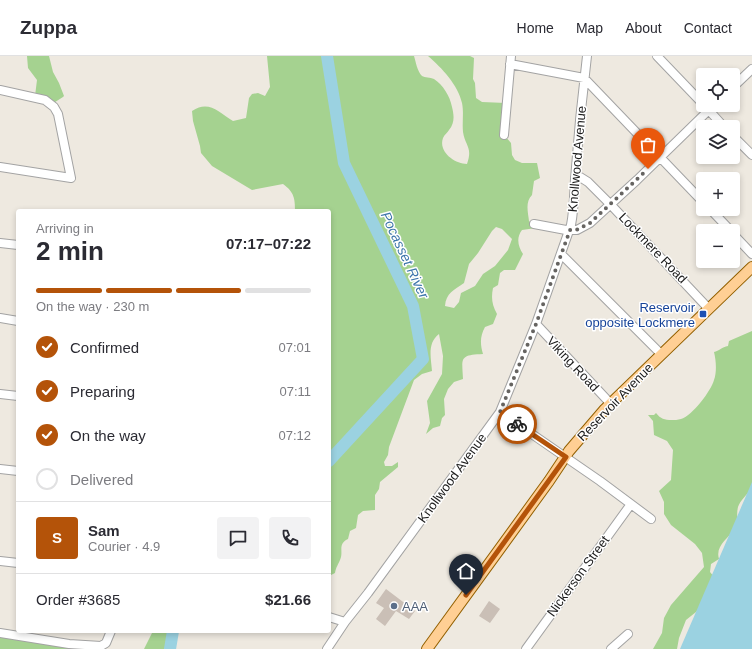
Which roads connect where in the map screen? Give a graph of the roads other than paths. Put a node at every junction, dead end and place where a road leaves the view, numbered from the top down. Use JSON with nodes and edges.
{"nodes":[{"id":1,"x":587,"y":56,"type":"edge"},
{"id":2,"x":657,"y":56,"type":"edge"},
{"id":3,"x":511,"y":60,"type":"edge"},
{"id":4,"x":752,"y":69,"type":"edge"},
{"id":5,"x":584,"y":78,"type":"junction"},
{"id":6,"x":740,"y":80,"type":"edge"},
{"id":7,"x":0,"y":90,"type":"edge"},
{"id":8,"x":696,"y":95,"type":"edge"},
{"id":9,"x":702,"y":112,"type":"edge"},
{"id":10,"x":712,"y":112,"type":"edge"},
{"id":11,"x":718,"y":120,"type":"edge"},
{"id":12,"x":504,"y":136,"type":"dead end"},
{"id":13,"x":740,"y":143,"type":"edge"},
{"id":14,"x":752,"y":155,"type":"edge"},
{"id":15,"x":660,"y":158,"type":"junction"},
{"id":16,"x":0,"y":167,"type":"edge"},
{"id":17,"x":575,"y":177,"type":"junction"},
{"id":18,"x":696,"y":195,"type":"edge"},
{"id":19,"x":611,"y":205,"type":"junction"},
{"id":20,"x":717,"y":216,"type":"edge"},
{"id":21,"x":534,"y":224,"type":"dead end"},
{"id":22,"x":724,"y":224,"type":"edge"},
{"id":23,"x":568,"y":230,"type":"junction"},
{"id":24,"x":740,"y":241,"type":"edge"},
{"id":25,"x":0,"y":243,"type":"edge"},
{"id":26,"x":16,"y":245,"type":"edge"},
{"id":27,"x":561,"y":254,"type":"junction"},
{"id":28,"x":752,"y":254,"type":"edge"},
{"id":29,"x":752,"y":267,"type":"edge"},
{"id":30,"x":709,"y":309,"type":"junction"},
{"id":31,"x":0,"y":318,"type":"edge"},
{"id":32,"x":16,"y":320,"type":"edge"},
{"id":33,"x":536,"y":324,"type":"junction"},
{"id":34,"x":661,"y":354,"type":"junction"},
{"id":35,"x":0,"y":394,"type":"edge"},
{"id":36,"x":16,"y":396,"type":"edge"},
{"id":37,"x":610,"y":403,"type":"junction"},
{"id":38,"x":500,"y":412,"type":"junction"},
{"id":39,"x":566,"y":457,"type":"junction"},
{"id":40,"x":0,"y":469,"type":"edge"},
{"id":41,"x":16,"y":471,"type":"edge"},
{"id":42,"x":631,"y":504,"type":"junction"},
{"id":43,"x":651,"y":520,"type":"dead end"},
{"id":44,"x":0,"y":561,"type":"edge"},
{"id":45,"x":16,"y":563,"type":"edge"},
{"id":46,"x":331,"y":617,"type":"edge"},
{"id":47,"x":345,"y":622,"type":"junction"},
{"id":48,"x":0,"y":633,"type":"edge"},
{"id":49,"x":110,"y":633,"type":"edge"},
{"id":50,"x":628,"y":634,"type":"dead end"},
{"id":51,"x":429,"y":648,"type":"edge"},
{"id":52,"x":327,"y":649,"type":"edge"},
{"id":53,"x":526,"y":649,"type":"edge"},
{"id":54,"x":611,"y":649,"type":"edge"}],
"edges":[{"from":1,"to":5,"type":"street","name":"Knollwood Avenue"},
{"from":2,"to":8,"type":"street"},
{"from":3,"to":5,"type":"street"},
{"from":3,"to":12,"type":"street"},
{"from":4,"to":6,"type":"street"},
{"from":5,"to":15,"type":"street"},
{"from":5,"to":17,"type":"street","name":"Knollwood Avenue"},
{"from":7,"to":16,"type":"street"},
{"from":9,"to":15,"type":"street"},
{"from":10,"to":11,"type":"street"},
{"from":13,"to":14,"type":"street"},
{"from":15,"to":18,"type":"street"},
{"from":15,"to":19,"type":"street"},
{"from":17,"to":19,"type":"street","name":"Lockmere Road"},
{"from":17,"to":23,"type":"street","name":"Knollwood Avenue"},
{"from":19,"to":23,"type":"street"},
{"from":19,"to":30,"type":"street","name":"Lockmere Road"},
{"from":20,"to":22,"type":"street"},
{"from":21,"to":23,"type":"street"},
{"from":23,"to":27,"type":"street","name":"Knollwood Avenue"},
{"from":24,"to":28,"type":"street"},
{"from":25,"to":26,"type":"street"},
{"from":27,"to":33,"type":"street","name":"Knollwood Avenue"},
{"from":27,"to":34,"type":"street"},
{"from":29,"to":30,"type":"main road","name":"Reservoir Avenue"},
{"from":30,"to":34,"type":"main road","name":"Reservoir Avenue"},
{"from":31,"to":32,"type":"street"},
{"from":33,"to":37,"type":"street","name":"Viking Road"},
{"from":33,"to":38,"type":"street","name":"Knollwood Avenue"},
{"from":34,"to":37,"type":"main road","name":"Reservoir Avenue"},
{"from":35,"to":36,"type":"street"},
{"from":37,"to":39,"type":"main road","name":"Reservoir Avenue"},
{"from":38,"to":39,"type":"street"},
{"from":38,"to":47,"type":"street","name":"Knollwood Avenue"},
{"from":39,"to":42,"type":"street"},
{"from":39,"to":51,"type":"main road","name":"Reservoir Avenue"},
{"from":40,"to":41,"type":"street"},
{"from":42,"to":43,"type":"street"},
{"from":42,"to":53,"type":"street","name":"Nickerson Street"},
{"from":44,"to":45,"type":"street"},
{"from":46,"to":47,"type":"street"},
{"from":47,"to":52,"type":"street","name":"Knollwood Avenue"},
{"from":48,"to":49,"type":"street"},
{"from":50,"to":54,"type":"street"}]}
